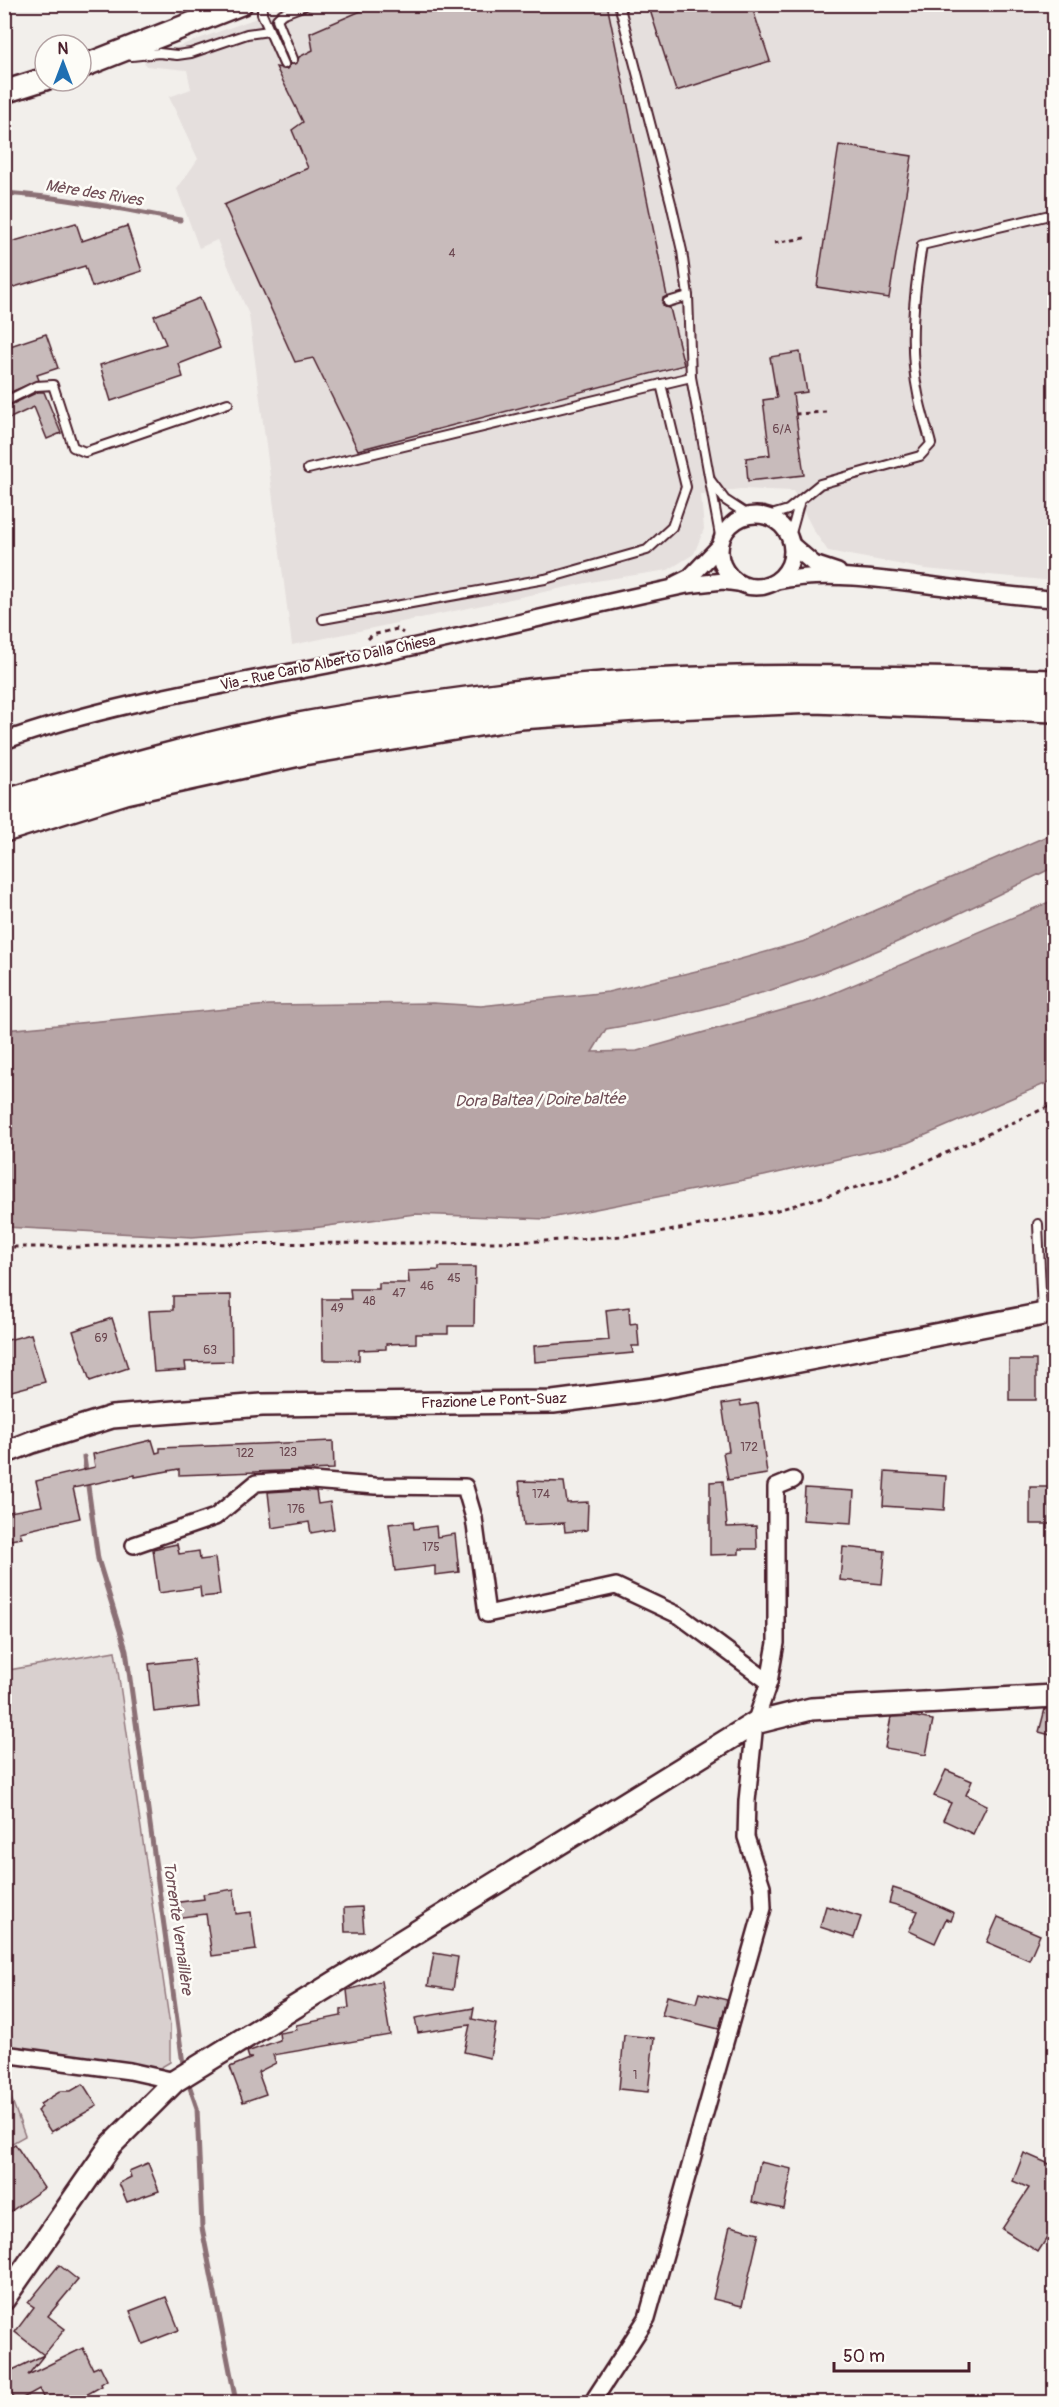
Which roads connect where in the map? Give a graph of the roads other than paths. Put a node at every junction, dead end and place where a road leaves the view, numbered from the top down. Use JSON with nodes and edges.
{"nodes":[{"id":1,"x":241,"y":4,"type":"edge"},
{"id":2,"x":265,"y":4,"type":"edge"},
{"id":3,"x":308,"y":4,"type":"edge"},
{"id":4,"x":619,"y":4,"type":"edge"},
{"id":5,"x":269,"y":31,"type":"junction"},
{"id":6,"x":107,"y":58,"type":"junction"},
{"id":7,"x":293,"y":59,"type":"dead end"},
{"id":8,"x":93,"y":63,"type":"edge"},
{"id":9,"x":284,"y":64,"type":"dead end"},
{"id":10,"x":33,"y":83,"type":"edge"},
{"id":11,"x":4,"y":92,"type":"edge"},
{"id":12,"x":1054,"y":214,"type":"edge"},
{"id":13,"x":688,"y":296,"type":"junction"},
{"id":14,"x":668,"y":302,"type":"dead end"},
{"id":15,"x":691,"y":377,"type":"junction"},
{"id":16,"x":661,"y":384,"type":"junction"},
{"id":17,"x":4,"y":402,"type":"edge"},
{"id":18,"x":228,"y":403,"type":"dead end"},
{"id":19,"x":508,"y":411,"type":"dead end"},
{"id":20,"x":510,"y":421,"type":"junction"},
{"id":21,"x":308,"y":469,"type":"dead end"},
{"id":22,"x":709,"y":477,"type":"junction"},
{"id":23,"x":800,"y":502,"type":"junction"},
{"id":24,"x":748,"y":515,"type":"junction"},
{"id":25,"x":768,"y":516,"type":"junction"},
{"id":26,"x":791,"y":541,"type":"junction"},
{"id":27,"x":720,"y":544,"type":"junction"},
{"id":28,"x":871,"y":578,"type":"junction"},
{"id":29,"x":777,"y":581,"type":"junction"},
{"id":30,"x":738,"y":583,"type":"junction"},
{"id":31,"x":654,"y":592,"type":"junction"},
{"id":32,"x":1054,"y":600,"type":"edge"},
{"id":33,"x":322,"y":619,"type":"dead end"},
{"id":34,"x":1054,"y":684,"type":"edge"},
{"id":35,"x":1054,"y":708,"type":"edge"},
{"id":36,"x":4,"y":741,"type":"edge"},
{"id":37,"x":4,"y":804,"type":"edge"},
{"id":38,"x":4,"y":828,"type":"edge"},
{"id":39,"x":1038,"y":1224,"type":"dead end"},
{"id":40,"x":1048,"y":1313,"type":"edge"},
{"id":41,"x":4,"y":1453,"type":"edge"},
{"id":42,"x":793,"y":1480,"type":"dead end"},
{"id":43,"x":134,"y":1545,"type":"dead end"},
{"id":44,"x":769,"y":1682,"type":"junction"},
{"id":45,"x":1054,"y":1696,"type":"edge"},
{"id":46,"x":755,"y":1723,"type":"junction"},
{"id":47,"x":4,"y":2054,"type":"edge"},
{"id":48,"x":175,"y":2082,"type":"junction"},
{"id":49,"x":4,"y":2299,"type":"edge"},
{"id":50,"x":595,"y":2403,"type":"edge"}],
"edges":[{"from":1,"to":6,"type":"main road"},
{"from":2,"to":5,"type":"lane"},
{"from":3,"to":7,"type":"lane"},
{"from":4,"to":13,"type":"lane"},
{"from":5,"to":6,"type":"lane"},
{"from":5,"to":9,"type":"lane"},
{"from":6,"to":8,"type":"main road"},
{"from":10,"to":11,"type":"main road"},
{"from":12,"to":23,"type":"lane"},
{"from":13,"to":14,"type":"lane"},
{"from":13,"to":15,"type":"lane"},
{"from":15,"to":16,"type":"lane"},
{"from":15,"to":22,"type":"lane"},
{"from":16,"to":20,"type":"lane"},
{"from":16,"to":33,"type":"lane"},
{"from":17,"to":18,"type":"lane"},
{"from":19,"to":20,"type":"lane"},
{"from":20,"to":21,"type":"lane"},
{"from":22,"to":24,"type":"lane"},
{"from":22,"to":27,"type":"lane"},
{"from":23,"to":25,"type":"lane"},
{"from":23,"to":26,"type":"lane"},
{"from":24,"to":25,"type":"street"},
{"from":24,"to":27,"type":"street"},
{"from":25,"to":26,"type":"street"},
{"from":26,"to":28,"type":"street"},
{"from":26,"to":29,"type":"street"},
{"from":27,"to":30,"type":"street"},
{"from":27,"to":31,"type":"street"},
{"from":28,"to":29,"type":"street"},
{"from":28,"to":32,"type":"street"},
{"from":29,"to":30,"type":"street"},
{"from":30,"to":31,"type":"street"},
{"from":31,"to":36,"type":"street","name":"Via - Rue Carlo Alberto Dalla Chiesa"},
{"from":34,"to":37,"type":"highway"},
{"from":35,"to":38,"type":"highway"},
{"from":39,"to":40,"type":"lane"},
{"from":40,"to":41,"type":"main road","name":"Frazione Le Pont-Suaz"},
{"from":42,"to":44,"type":"street"},
{"from":43,"to":44,"type":"street"},
{"from":44,"to":46,"type":"street"},
{"from":45,"to":46,"type":"main road"},
{"from":46,"to":48,"type":"main road"},
{"from":46,"to":50,"type":"street"},
{"from":47,"to":48,"type":"street"},
{"from":48,"to":49,"type":"main road"}]}
